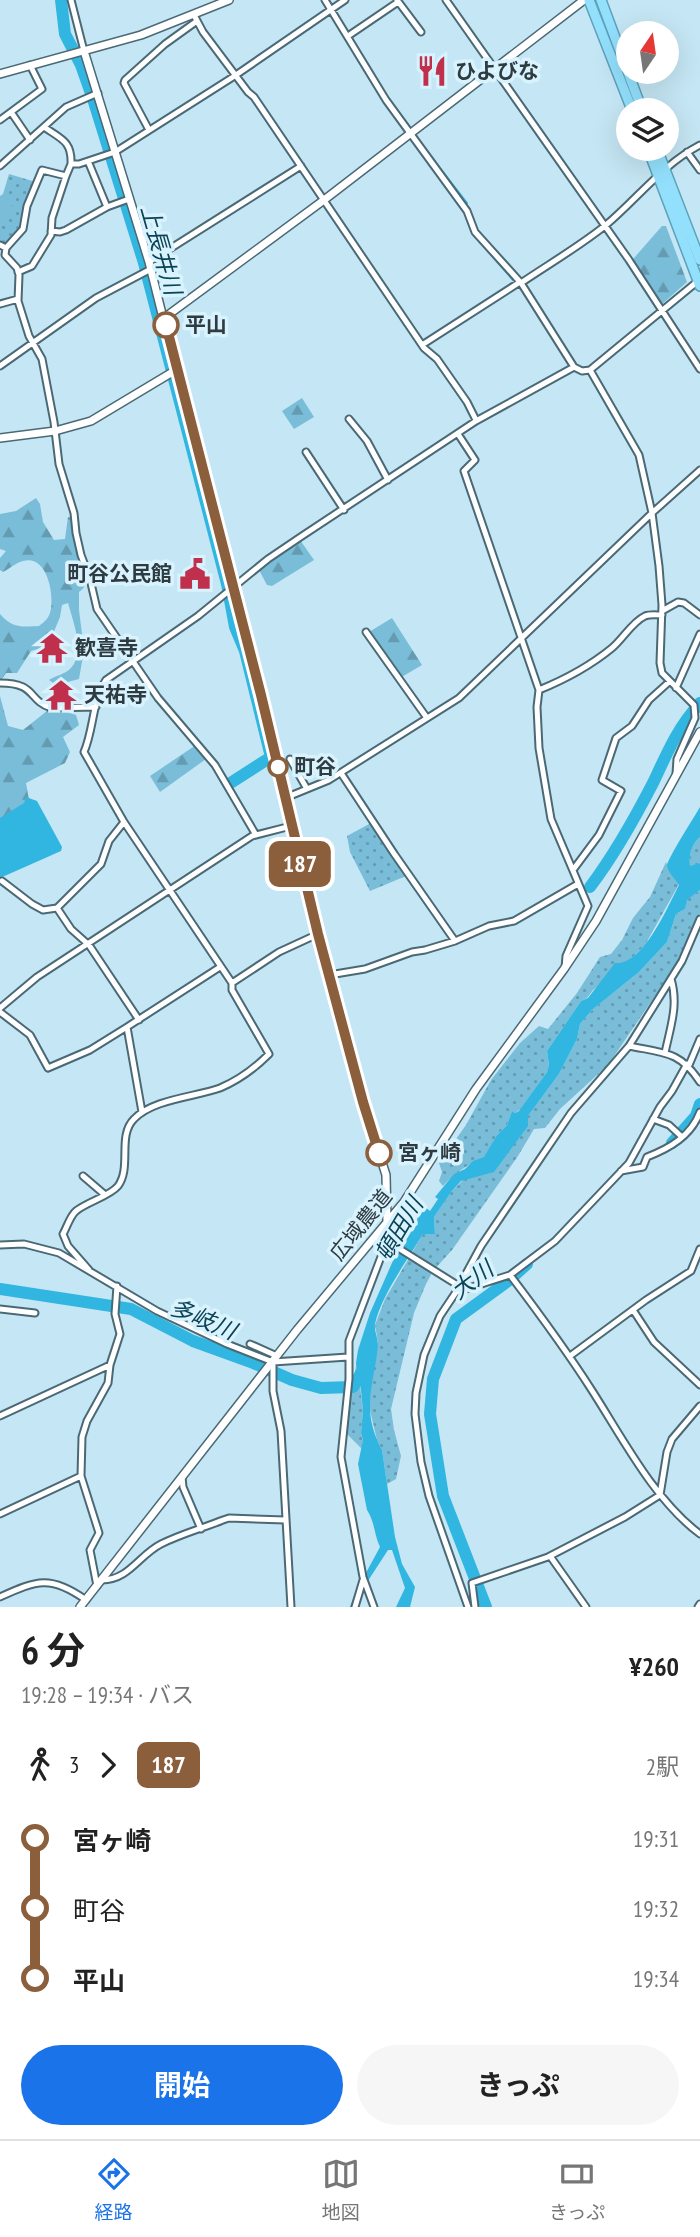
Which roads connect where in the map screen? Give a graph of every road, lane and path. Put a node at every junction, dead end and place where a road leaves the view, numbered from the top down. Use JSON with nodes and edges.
{"nodes":[{"id":1,"x":71,"y":0,"type":"edge"},
{"id":2,"x":229,"y":0,"type":"edge"},
{"id":3,"x":325,"y":0,"type":"edge"},
{"id":4,"x":345,"y":0,"type":"edge"},
{"id":5,"x":446,"y":0,"type":"edge"},
{"id":6,"x":586,"y":0,"type":"edge"},
{"id":7,"x":601,"y":0,"type":"edge"},
{"id":8,"x":397,"y":1,"type":"edge"},
{"id":9,"x":331,"y":9,"type":"junction"},
{"id":10,"x":195,"y":18,"type":"junction"},
{"id":11,"x":421,"y":32,"type":"dead end"},
{"id":12,"x":348,"y":36,"type":"junction"},
{"id":13,"x":83,"y":51,"type":"junction"},
{"id":14,"x":30,"y":65,"type":"junction"},
{"id":15,"x":495,"y":68,"type":"junction"},
{"id":16,"x":0,"y":74,"type":"edge"},
{"id":17,"x":235,"y":75,"type":"junction"},
{"id":18,"x":98,"y":93,"type":"junction"},
{"id":19,"x":627,"y":98,"type":"edge"},
{"id":20,"x":638,"y":98,"type":"edge"},
{"id":21,"x":11,"y":112,"type":"junction"},
{"id":22,"x":0,"y":120,"type":"edge"},
{"id":23,"x":44,"y":127,"type":"junction"},
{"id":24,"x":149,"y":130,"type":"junction"},
{"id":25,"x":411,"y":134,"type":"junction"},
{"id":26,"x":30,"y":140,"type":"junction"},
{"id":27,"x":700,"y":145,"type":"edge"},
{"id":28,"x":115,"y":152,"type":"junction"},
{"id":29,"x":687,"y":152,"type":"junction"},
{"id":30,"x":88,"y":161,"type":"junction"},
{"id":31,"x":655,"y":161,"type":"edge"},
{"id":32,"x":659,"y":161,"type":"edge"},
{"id":33,"x":71,"y":164,"type":"junction"},
{"id":34,"x":0,"y":166,"type":"edge"},
{"id":35,"x":301,"y":166,"type":"junction"},
{"id":36,"x":700,"y":170,"type":"edge"},
{"id":37,"x":661,"y":171,"type":"junction"},
{"id":38,"x":65,"y":176,"type":"junction"},
{"id":39,"x":129,"y":199,"type":"junction"},
{"id":40,"x":324,"y":200,"type":"junction"},
{"id":41,"x":107,"y":207,"type":"junction"},
{"id":42,"x":605,"y":226,"type":"junction"},
{"id":43,"x":51,"y":231,"type":"junction"},
{"id":44,"x":3,"y":247,"type":"edge"},
{"id":45,"x":700,"y":260,"type":"edge"},
{"id":46,"x":150,"y":265,"type":"junction"},
{"id":47,"x":18,"y":272,"type":"junction"},
{"id":48,"x":520,"y":282,"type":"junction"},
{"id":49,"x":699,"y":282,"type":"edge"},
{"id":50,"x":18,"y":299,"type":"junction"},
{"id":51,"x":0,"y":304,"type":"edge"},
{"id":52,"x":661,"y":312,"type":"junction"},
{"id":53,"x":164,"y":318,"type":"junction"},
{"id":54,"x":33,"y":343,"type":"junction"},
{"id":55,"x":422,"y":345,"type":"junction"},
{"id":56,"x":0,"y":366,"type":"edge"},
{"id":57,"x":574,"y":367,"type":"junction"},
{"id":58,"x":590,"y":369,"type":"junction"},
{"id":59,"x":700,"y":369,"type":"edge"},
{"id":60,"x":176,"y":370,"type":"junction"},
{"id":61,"x":349,"y":419,"type":"dead end"},
{"id":62,"x":477,"y":420,"type":"junction"},
{"id":63,"x":55,"y":431,"type":"junction"},
{"id":64,"x":458,"y":434,"type":"junction"},
{"id":65,"x":0,"y":438,"type":"edge"},
{"id":66,"x":306,"y":452,"type":"dead end"},
{"id":67,"x":700,"y":470,"type":"edge"},
{"id":68,"x":388,"y":480,"type":"junction"},
{"id":69,"x":344,"y":510,"type":"junction"},
{"id":70,"x":652,"y":513,"type":"junction"},
{"id":71,"x":233,"y":587,"type":"junction"},
{"id":72,"x":662,"y":613,"type":"junction"},
{"id":73,"x":700,"y":615,"type":"edge"},
{"id":74,"x":366,"y":632,"type":"dead end"},
{"id":75,"x":700,"y":634,"type":"edge"},
{"id":76,"x":522,"y":638,"type":"junction"},
{"id":77,"x":134,"y":661,"type":"junction"},
{"id":78,"x":670,"y":682,"type":"junction"},
{"id":79,"x":0,"y":683,"type":"edge"},
{"id":80,"x":676,"y":688,"type":"junction"},
{"id":81,"x":540,"y":690,"type":"junction"},
{"id":82,"x":96,"y":707,"type":"junction"},
{"id":83,"x":427,"y":718,"type":"junction"},
{"id":84,"x":700,"y":732,"type":"edge"},
{"id":85,"x":290,"y":759,"type":"dead end"},
{"id":86,"x":341,"y":773,"type":"junction"},
{"id":87,"x":676,"y":774,"type":"junction"},
{"id":88,"x":307,"y":789,"type":"junction"},
{"id":89,"x":285,"y":798,"type":"junction"},
{"id":90,"x":124,"y":822,"type":"junction"},
{"id":91,"x":292,"y":826,"type":"junction"},
{"id":92,"x":256,"y":835,"type":"junction"},
{"id":93,"x":573,"y":870,"type":"junction"},
{"id":94,"x":2,"y":881,"type":"dead end"},
{"id":95,"x":578,"y":884,"type":"junction"},
{"id":96,"x":171,"y":890,"type":"junction"},
{"id":97,"x":57,"y":908,"type":"junction"},
{"id":98,"x":700,"y":919,"type":"edge"},
{"id":99,"x":318,"y":934,"type":"junction"},
{"id":100,"x":455,"y":941,"type":"junction"},
{"id":101,"x":89,"y":945,"type":"junction"},
{"id":102,"x":220,"y":967,"type":"junction"},
{"id":103,"x":564,"y":969,"type":"junction"},
{"id":104,"x":328,"y":975,"type":"junction"},
{"id":105,"x":671,"y":979,"type":"junction"},
{"id":106,"x":232,"y":983,"type":"junction"},
{"id":107,"x":0,"y":1010,"type":"edge"},
{"id":108,"x":139,"y":1020,"type":"junction"},
{"id":109,"x":127,"y":1027,"type":"junction"},
{"id":110,"x":700,"y":1039,"type":"edge"},
{"id":111,"x":629,"y":1046,"type":"junction"},
{"id":112,"x":665,"y":1054,"type":"junction"},
{"id":113,"x":688,"y":1064,"type":"junction"},
{"id":114,"x":700,"y":1082,"type":"edge"},
{"id":115,"x":142,"y":1112,"type":"junction"},
{"id":116,"x":700,"y":1112,"type":"edge"},
{"id":117,"x":653,"y":1119,"type":"junction"},
{"id":118,"x":682,"y":1138,"type":"junction"},
{"id":119,"x":621,"y":1171,"type":"junction"},
{"id":120,"x":83,"y":1176,"type":"dead end"},
{"id":121,"x":104,"y":1195,"type":"junction"},
{"id":122,"x":387,"y":1223,"type":"junction"},
{"id":123,"x":387,"y":1241,"type":"junction"},
{"id":124,"x":0,"y":1245,"type":"edge"},
{"id":125,"x":700,"y":1249,"type":"edge"},
{"id":126,"x":89,"y":1270,"type":"junction"},
{"id":127,"x":510,"y":1275,"type":"junction"},
{"id":128,"x":117,"y":1286,"type":"junction"},
{"id":129,"x":458,"y":1289,"type":"junction"},
{"id":130,"x":0,"y":1309,"type":"edge"},
{"id":131,"x":633,"y":1310,"type":"junction"},
{"id":132,"x":35,"y":1313,"type":"dead end"},
{"id":133,"x":250,"y":1345,"type":"dead end"},
{"id":134,"x":570,"y":1356,"type":"junction"},
{"id":135,"x":348,"y":1357,"type":"junction"},
{"id":136,"x":275,"y":1359,"type":"junction"},
{"id":137,"x":110,"y":1365,"type":"junction"},
{"id":138,"x":700,"y":1385,"type":"edge"},
{"id":139,"x":700,"y":1406,"type":"edge"},
{"id":140,"x":0,"y":1416,"type":"edge"},
{"id":141,"x":81,"y":1476,"type":"junction"},
{"id":142,"x":182,"y":1477,"type":"junction"},
{"id":143,"x":660,"y":1495,"type":"junction"},
{"id":144,"x":0,"y":1514,"type":"edge"},
{"id":145,"x":285,"y":1520,"type":"junction"},
{"id":146,"x":201,"y":1529,"type":"junction"},
{"id":147,"x":700,"y":1534,"type":"edge"},
{"id":148,"x":550,"y":1556,"type":"junction"},
{"id":149,"x":363,"y":1577,"type":"junction"},
{"id":150,"x":99,"y":1583,"type":"junction"},
{"id":151,"x":0,"y":1597,"type":"edge"},
{"id":152,"x":86,"y":1600,"type":"junction"},
{"id":153,"x":80,"y":1607,"type":"edge"},
{"id":154,"x":290,"y":1607,"type":"edge"},
{"id":155,"x":355,"y":1607,"type":"edge"},
{"id":156,"x":374,"y":1607,"type":"edge"},
{"id":157,"x":468,"y":1607,"type":"edge"},
{"id":158,"x":475,"y":1607,"type":"edge"},
{"id":159,"x":586,"y":1607,"type":"edge"}],
"edges":[{"from":1,"to":13,"type":"street"},
{"from":2,"to":10,"type":"street"},
{"from":3,"to":9,"type":"street"},
{"from":4,"to":9,"type":"street"},
{"from":5,"to":15,"type":"street"},
{"from":6,"to":15,"type":"street"},
{"from":6,"to":19,"type":"highway"},
{"from":7,"to":20,"type":"highway"},
{"from":8,"to":11,"type":"street"},
{"from":8,"to":12,"type":"street"},
{"from":9,"to":12,"type":"street"},
{"from":9,"to":17,"type":"street"},
{"from":10,"to":13,"type":"street"},
{"from":10,"to":17,"type":"street"},
{"from":10,"to":24,"type":"street"},
{"from":12,"to":25,"type":"street"},
{"from":13,"to":14,"type":"street"},
{"from":13,"to":18,"type":"street"},
{"from":14,"to":16,"type":"street"},
{"from":14,"to":21,"type":"street"},
{"from":15,"to":25,"type":"street"},
{"from":15,"to":42,"type":"street"},
{"from":17,"to":24,"type":"street"},
{"from":17,"to":35,"type":"street"},
{"from":18,"to":23,"type":"street"},
{"from":18,"to":28,"type":"street"},
{"from":21,"to":22,"type":"street"},
{"from":21,"to":26,"type":"street"},
{"from":23,"to":26,"type":"street"},
{"from":23,"to":33,"type":"street"},
{"from":24,"to":28,"type":"street"},
{"from":25,"to":40,"type":"street"},
{"from":25,"to":48,"type":"street"},
{"from":26,"to":34,"type":"street"},
{"from":27,"to":29,"type":"street"},
{"from":28,"to":30,"type":"street"},
{"from":28,"to":39,"type":"street"},
{"from":29,"to":36,"type":"street"},
{"from":29,"to":37,"type":"street"},
{"from":30,"to":33,"type":"street"},
{"from":30,"to":41,"type":"street"},
{"from":31,"to":37,"type":"highway"},
{"from":32,"to":37,"type":"highway"},
{"from":33,"to":38,"type":"street"},
{"from":35,"to":40,"type":"street"},
{"from":35,"to":46,"type":"street"},
{"from":37,"to":42,"type":"street"},
{"from":37,"to":45,"type":"highway"},
{"from":37,"to":49,"type":"highway"},
{"from":38,"to":43,"type":"street"},
{"from":38,"to":44,"type":"street"},
{"from":39,"to":41,"type":"street"},
{"from":39,"to":46,"type":"street"},
{"from":40,"to":53,"type":"street"},
{"from":40,"to":55,"type":"street"},
{"from":41,"to":43,"type":"street"},
{"from":42,"to":48,"type":"street"},
{"from":42,"to":52,"type":"street"},
{"from":43,"to":47,"type":"street"},
{"from":44,"to":47,"type":"street"},
{"from":46,"to":53,"type":"street"},
{"from":46,"to":54,"type":"street"},
{"from":47,"to":50,"type":"street"},
{"from":48,"to":55,"type":"street"},
{"from":48,"to":57,"type":"street"},
{"from":49,"to":52,"type":"street"},
{"from":50,"to":51,"type":"street"},
{"from":50,"to":54,"type":"street"},
{"from":52,"to":58,"type":"street"},
{"from":52,"to":59,"type":"street"},
{"from":53,"to":60,"type":"street"},
{"from":54,"to":56,"type":"street"},
{"from":54,"to":63,"type":"street"},
{"from":55,"to":62,"type":"street"},
{"from":57,"to":58,"type":"street"},
{"from":57,"to":62,"type":"street"},
{"from":58,"to":70,"type":"street"},
{"from":60,"to":63,"type":"street"},
{"from":60,"to":71,"type":"street"},
{"from":61,"to":68,"type":"street"},
{"from":62,"to":64,"type":"street"},
{"from":63,"to":65,"type":"street"},
{"from":63,"to":77,"type":"street"},
{"from":64,"to":68,"type":"street"},
{"from":64,"to":76,"type":"street"},
{"from":66,"to":69,"type":"street"},
{"from":67,"to":70,"type":"street"},
{"from":68,"to":69,"type":"street"},
{"from":69,"to":71,"type":"street"},
{"from":70,"to":72,"type":"street"},
{"from":70,"to":76,"type":"street"},
{"from":71,"to":77,"type":"street"},
{"from":71,"to":89,"type":"street"},
{"from":72,"to":73,"type":"street"},
{"from":72,"to":78,"type":"street"},
{"from":72,"to":81,"type":"street"},
{"from":74,"to":83,"type":"street"},
{"from":75,"to":80,"type":"street"},
{"from":76,"to":81,"type":"street"},
{"from":76,"to":83,"type":"street"},
{"from":77,"to":82,"type":"street"},
{"from":77,"to":92,"type":"street"},
{"from":78,"to":80,"type":"street"},
{"from":78,"to":93,"type":"street"},
{"from":79,"to":82,"type":"street"},
{"from":80,"to":87,"type":"street"},
{"from":81,"to":93,"type":"street"},
{"from":82,"to":90,"type":"street"},
{"from":83,"to":86,"type":"street"},
{"from":84,"to":87,"type":"street","name":"広域農道"},
{"from":85,"to":88,"type":"street"},
{"from":86,"to":88,"type":"street"},
{"from":86,"to":100,"type":"street"},
{"from":87,"to":103,"type":"street","name":"広域農道"},
{"from":88,"to":89,"type":"street"},
{"from":89,"to":91,"type":"street"},
{"from":90,"to":96,"type":"street"},
{"from":90,"to":97,"type":"street"},
{"from":91,"to":92,"type":"street"},
{"from":91,"to":99,"type":"street"},
{"from":92,"to":96,"type":"street"},
{"from":93,"to":95,"type":"street"},
{"from":94,"to":97,"type":"street"},
{"from":95,"to":100,"type":"street"},
{"from":95,"to":103,"type":"street"},
{"from":96,"to":101,"type":"street"},
{"from":96,"to":102,"type":"street"},
{"from":97,"to":101,"type":"street"},
{"from":98,"to":105,"type":"street"},
{"from":99,"to":104,"type":"street"},
{"from":99,"to":106,"type":"street"},
{"from":100,"to":104,"type":"street"},
{"from":101,"to":107,"type":"street"},
{"from":101,"to":108,"type":"street"},
{"from":102,"to":106,"type":"street"},
{"from":102,"to":108,"type":"street"},
{"from":103,"to":122,"type":"street","name":"広域農道"},
{"from":104,"to":122,"type":"street"},
{"from":105,"to":111,"type":"street"},
{"from":105,"to":112,"type":"street"},
{"from":106,"to":115,"type":"street"},
{"from":107,"to":109,"type":"street"},
{"from":108,"to":109,"type":"street"},
{"from":109,"to":115,"type":"street"},
{"from":110,"to":113,"type":"street"},
{"from":111,"to":112,"type":"street"},
{"from":111,"to":129,"type":"street"},
{"from":112,"to":113,"type":"street"},
{"from":113,"to":114,"type":"street"},
{"from":113,"to":117,"type":"street"},
{"from":115,"to":121,"type":"street"},
{"from":116,"to":118,"type":"street"},
{"from":117,"to":118,"type":"street"},
{"from":117,"to":119,"type":"street"},
{"from":118,"to":119,"type":"street"},
{"from":119,"to":127,"type":"street"},
{"from":120,"to":121,"type":"street"},
{"from":121,"to":126,"type":"street"},
{"from":122,"to":123,"type":"street"},
{"from":122,"to":136,"type":"street","name":"広域農道"},
{"from":123,"to":129,"type":"street"},
{"from":123,"to":135,"type":"street"},
{"from":124,"to":126,"type":"street"},
{"from":125,"to":131,"type":"street"},
{"from":126,"to":128,"type":"street"},
{"from":127,"to":129,"type":"street"},
{"from":127,"to":134,"type":"street"},
{"from":128,"to":136,"type":"street"},
{"from":128,"to":137,"type":"street"},
{"from":129,"to":157,"type":"street"},
{"from":130,"to":132,"type":"street"},
{"from":131,"to":134,"type":"street"},
{"from":131,"to":138,"type":"street"},
{"from":133,"to":136,"type":"street"},
{"from":134,"to":143,"type":"street"},
{"from":135,"to":136,"type":"street"},
{"from":135,"to":149,"type":"street"},
{"from":136,"to":142,"type":"street","name":"広域農道"},
{"from":136,"to":145,"type":"street"},
{"from":137,"to":140,"type":"street"},
{"from":137,"to":141,"type":"street"},
{"from":139,"to":143,"type":"street"},
{"from":141,"to":144,"type":"street"},
{"from":141,"to":150,"type":"street"},
{"from":142,"to":146,"type":"street"},
{"from":142,"to":150,"type":"street","name":"広域農道"},
{"from":143,"to":147,"type":"street"},
{"from":143,"to":148,"type":"street"},
{"from":145,"to":146,"type":"street"},
{"from":145,"to":154,"type":"street"},
{"from":146,"to":150,"type":"street"},
{"from":148,"to":158,"type":"street"},
{"from":148,"to":159,"type":"street"},
{"from":149,"to":155,"type":"street"},
{"from":149,"to":156,"type":"street"},
{"from":150,"to":152,"type":"street","name":"広域農道"},
{"from":151,"to":152,"type":"street"},
{"from":152,"to":153,"type":"street","name":"広域農道"}]}
